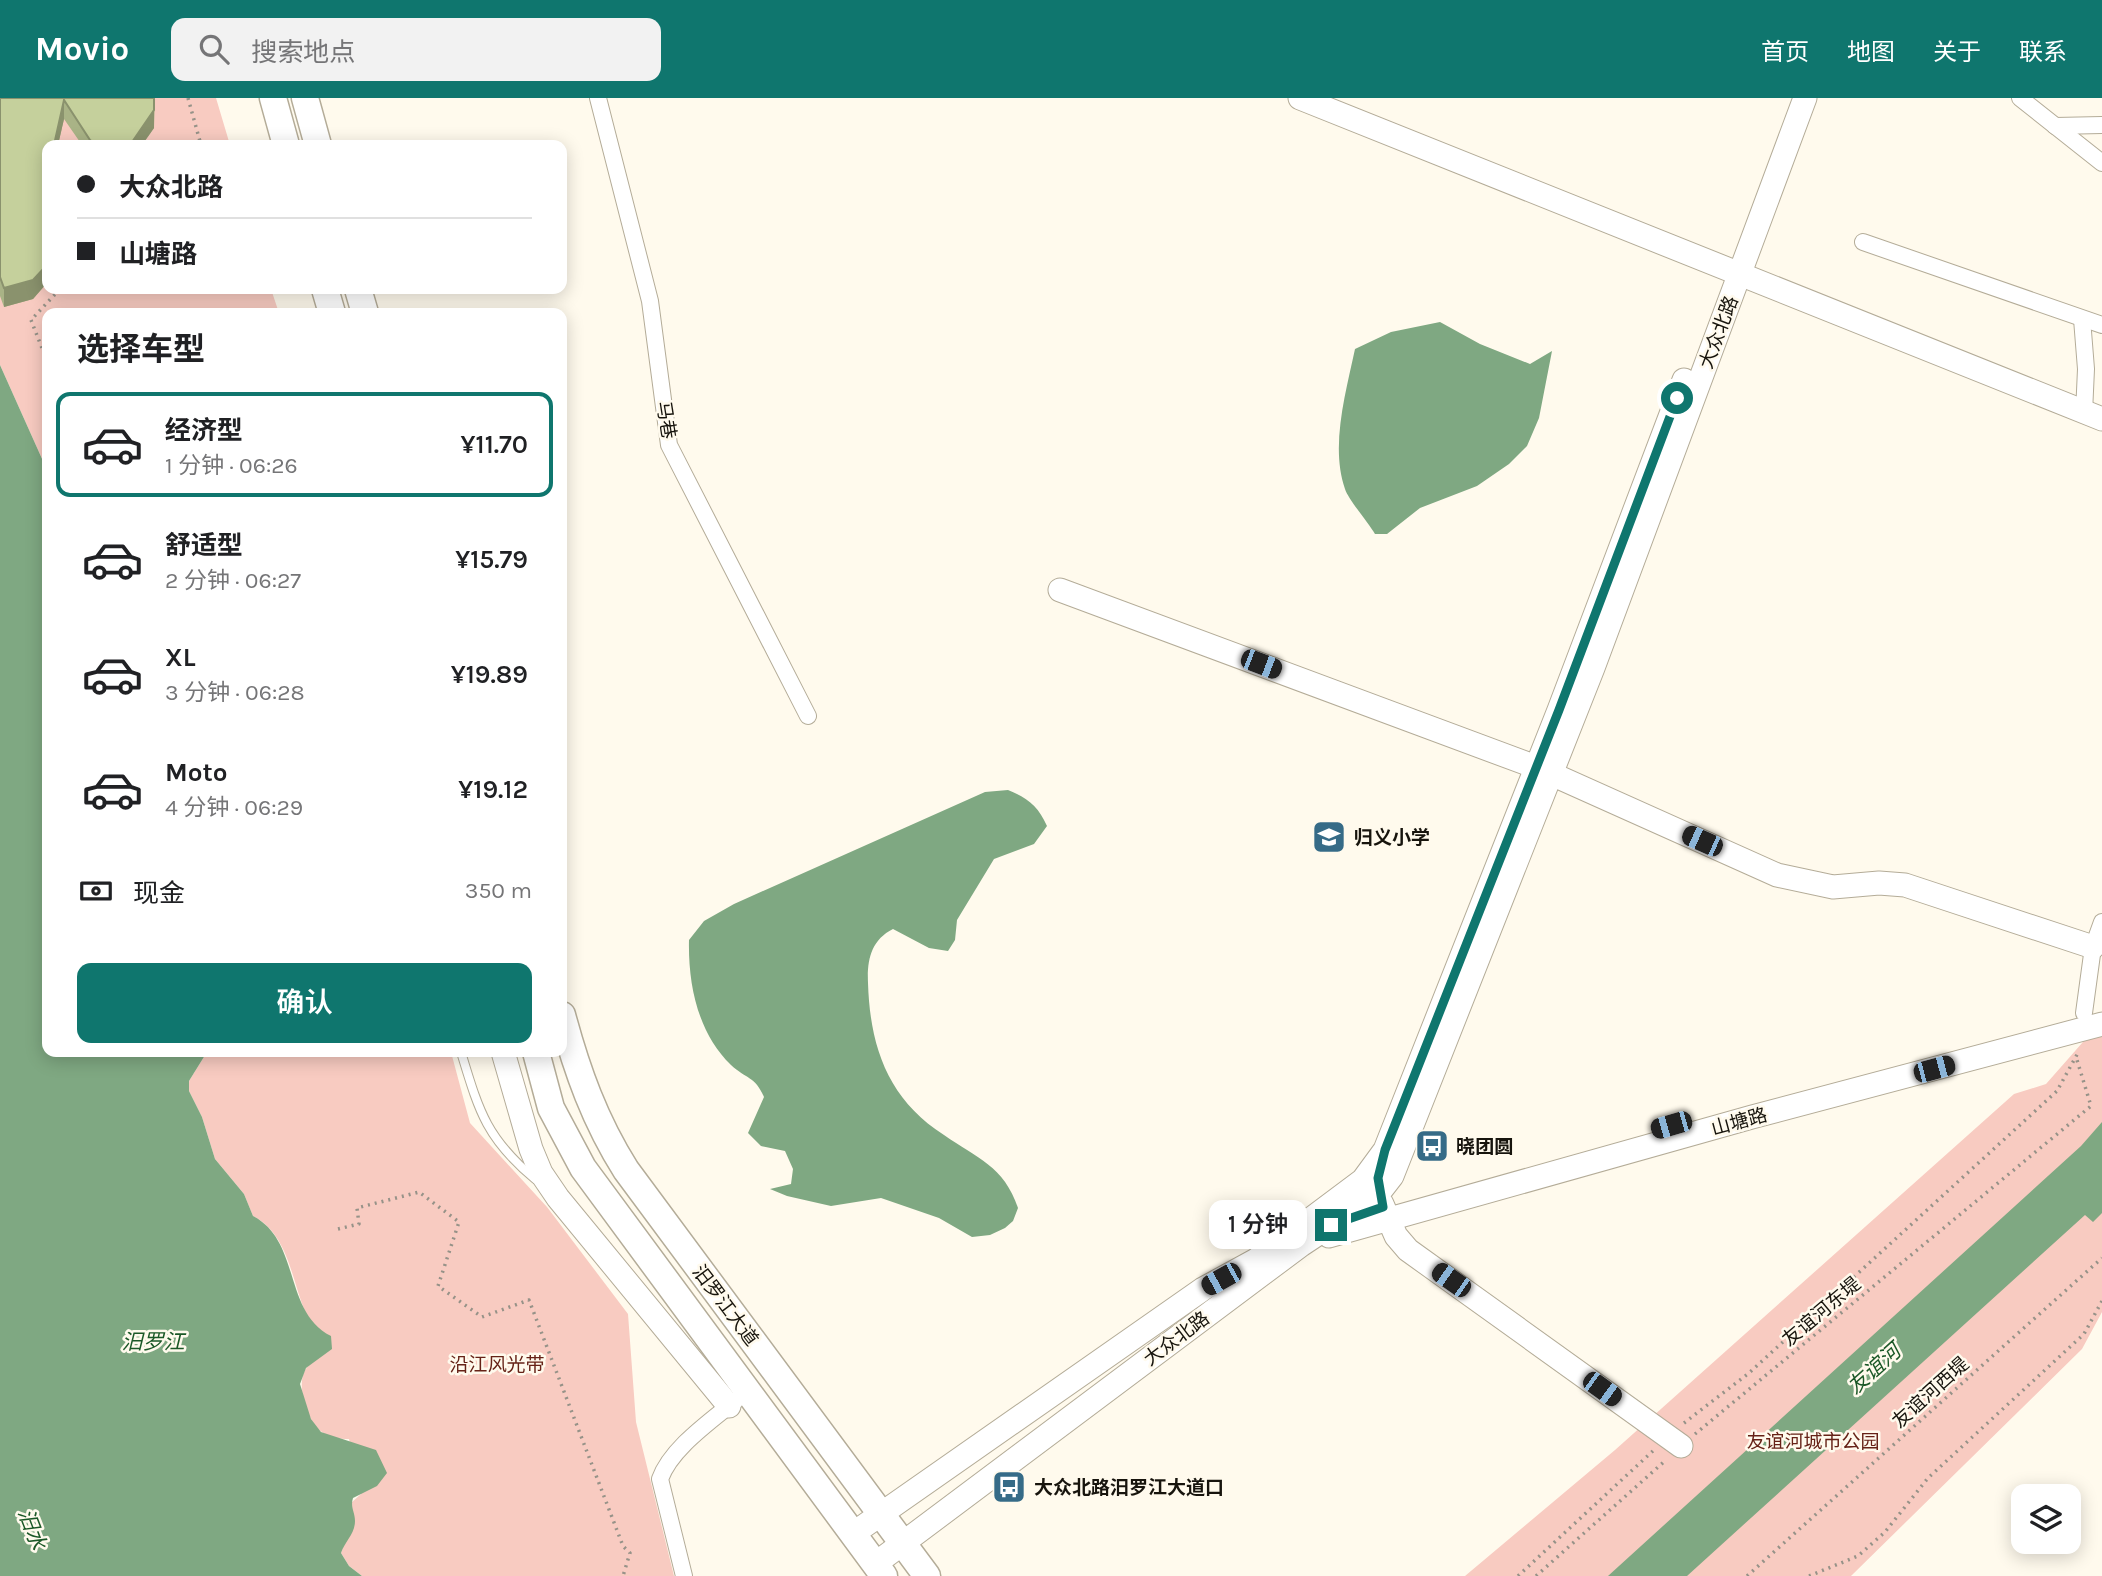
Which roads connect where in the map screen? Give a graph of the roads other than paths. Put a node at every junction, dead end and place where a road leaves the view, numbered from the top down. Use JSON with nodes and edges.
{"nodes":[{"id":1,"x":273,"y":98,"type":"edge"},
{"id":2,"x":305,"y":98,"type":"edge"},
{"id":3,"x":598,"y":98,"type":"edge"},
{"id":4,"x":1300,"y":98,"type":"edge"},
{"id":5,"x":1789,"y":98,"type":"edge"},
{"id":6,"x":1805,"y":98,"type":"edge"},
{"id":7,"x":2020,"y":98,"type":"edge"},
{"id":8,"x":2102,"y":125,"type":"edge"},
{"id":9,"x":2055,"y":126,"type":"junction"},
{"id":10,"x":285,"y":140,"type":"edge"},
{"id":11,"x":317,"y":140,"type":"edge"},
{"id":12,"x":2102,"y":163,"type":"edge"},
{"id":13,"x":1863,"y":242,"type":"dead end"},
{"id":14,"x":1733,"y":270,"type":"junction"},
{"id":15,"x":2082,"y":319,"type":"junction"},
{"id":16,"x":2102,"y":325,"type":"edge"},
{"id":17,"x":2093,"y":416,"type":"edge"},
{"id":18,"x":1060,"y":590,"type":"dead end"},
{"id":19,"x":808,"y":716,"type":"dead end"},
{"id":20,"x":1544,"y":770,"type":"junction"},
{"id":21,"x":2102,"y":922,"type":"edge"},
{"id":22,"x":2093,"y":947,"type":"junction"},
{"id":23,"x":2094,"y":1018,"type":"edge"},
{"id":24,"x":567,"y":1033,"type":"edge"},
{"id":25,"x":463,"y":1057,"type":"edge"},
{"id":26,"x":504,"y":1057,"type":"edge"},
{"id":27,"x":537,"y":1057,"type":"edge"},
{"id":28,"x":1385,"y":1150,"type":"junction"},
{"id":29,"x":558,"y":1198,"type":"junction"},
{"id":30,"x":1383,"y":1206,"type":"junction"},
{"id":31,"x":1294,"y":1241,"type":"junction"},
{"id":32,"x":1256,"y":1260,"type":"joint"},
{"id":33,"x":738,"y":1399,"type":"junction"},
{"id":34,"x":1675,"y":1441,"type":"road end"},
{"id":35,"x":881,"y":1514,"type":"junction"},
{"id":36,"x":854,"y":1533,"type":"junction"},
{"id":37,"x":903,"y":1543,"type":"junction"},
{"id":38,"x":879,"y":1570,"type":"edge"},
{"id":39,"x":684,"y":1576,"type":"edge"},
{"id":40,"x":927,"y":1576,"type":"edge"}],
"edges":[{"from":1,"to":10,"type":"main road"},
{"from":2,"to":11,"type":"main road"},
{"from":3,"to":19,"type":"street","name":"马巷"},
{"from":4,"to":14,"type":"main road"},
{"from":5,"to":14,"type":"main road","name":"大众北路"},
{"from":6,"to":14,"type":"main road","name":"大众北路"},
{"from":7,"to":9,"type":"street"},
{"from":8,"to":9,"type":"street"},
{"from":9,"to":12,"type":"street"},
{"from":13,"to":15,"type":"street"},
{"from":14,"to":17,"type":"main road"},
{"from":14,"to":20,"type":"main road","name":"大众北路"},
{"from":15,"to":16,"type":"street"},
{"from":15,"to":17,"type":"street"},
{"from":18,"to":20,"type":"main road"},
{"from":20,"to":22,"type":"main road"},
{"from":20,"to":28,"type":"main road","name":"大众北路"},
{"from":20,"to":30,"type":"main road","name":"大众北路"},
{"from":21,"to":22,"type":"street"},
{"from":22,"to":23,"type":"street"},
{"from":23,"to":30,"type":"main road","name":"山塘路"},
{"from":24,"to":35,"type":"main road","name":"汨罗江大道"},
{"from":25,"to":29,"type":"lane"},
{"from":26,"to":29,"type":"main road"},
{"from":27,"to":33,"type":"main road","name":"汨罗江大道"},
{"from":28,"to":30,"type":"main road"},
{"from":28,"to":31,"type":"main road","name":"大众北路"},
{"from":29,"to":33,"type":"main road"},
{"from":30,"to":31,"type":"main road","name":"山塘路"},
{"from":30,"to":31,"type":"main road","name":"大众北路"},
{"from":30,"to":34,"type":"main road"},
{"from":31,"to":32,"type":"main road","name":"山塘路"},
{"from":31,"to":37,"type":"main road","name":"大众北路"},
{"from":32,"to":35,"type":"main road","name":"大众北路"},
{"from":33,"to":36,"type":"main road","name":"汨罗江大道"},
{"from":33,"to":39,"type":"street"},
{"from":35,"to":36,"type":"main road","name":"大众北路"},
{"from":35,"to":37,"type":"main road","name":"汨罗江大道"},
{"from":36,"to":38,"type":"main road","name":"汨罗江大道"},
{"from":37,"to":38,"type":"main road","name":"大众北路"},
{"from":37,"to":40,"type":"main road","name":"汨罗江大道"}]}
